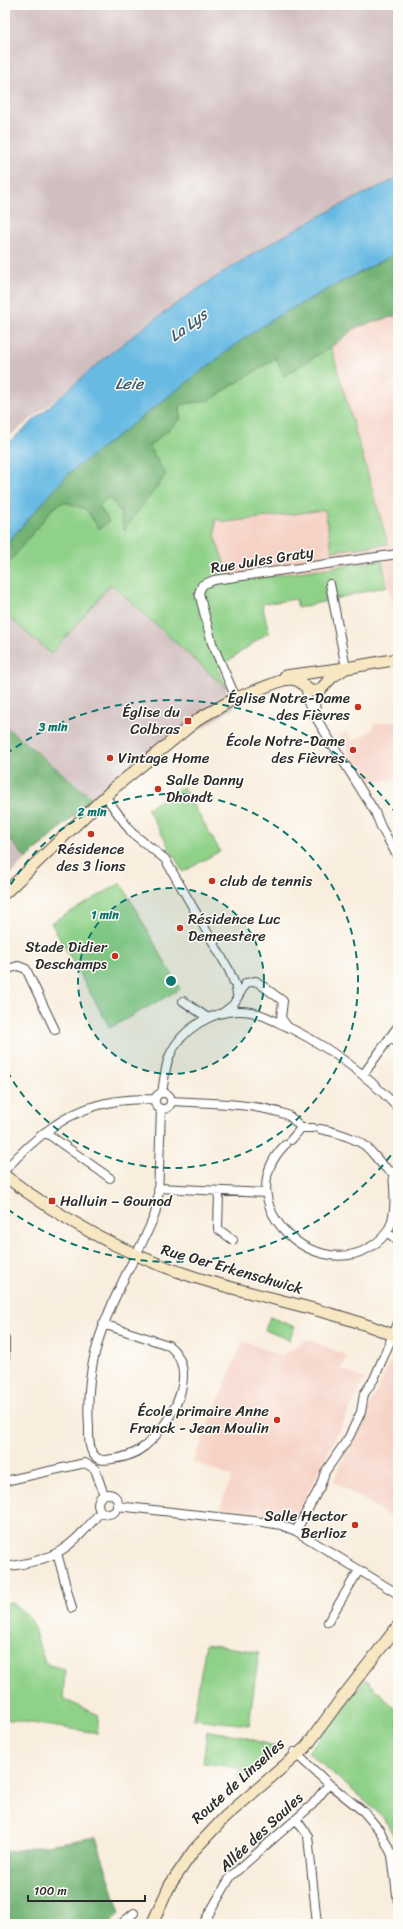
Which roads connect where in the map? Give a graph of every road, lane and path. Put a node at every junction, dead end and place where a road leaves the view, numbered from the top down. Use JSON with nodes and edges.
{"nodes":[{"id":1,"x":398,"y":554,"type":"edge"},
{"id":2,"x":330,"y":584,"type":"dead end"},
{"id":3,"x":398,"y":659,"type":"edge"},
{"id":4,"x":346,"y":668,"type":"junction"},
{"id":5,"x":314,"y":671,"type":"junction"},
{"id":6,"x":267,"y":685,"type":"junction"},
{"id":7,"x":306,"y":686,"type":"junction"},
{"id":8,"x":322,"y":688,"type":"junction"},
{"id":9,"x":236,"y":698,"type":"junction"},
{"id":10,"x":317,"y":718,"type":"junction"},
{"id":11,"x":105,"y":796,"type":"junction"},
{"id":12,"x":398,"y":857,"type":"edge"},
{"id":13,"x":5,"y":893,"type":"edge"},
{"id":14,"x":5,"y":970,"type":"edge"},
{"id":15,"x":229,"y":970,"type":"junction"},
{"id":16,"x":248,"y":981,"type":"junction"},
{"id":17,"x":237,"y":996,"type":"junction"},
{"id":18,"x":183,"y":1001,"type":"dead end"},
{"id":19,"x":283,"y":1010,"type":"junction"},
{"id":20,"x":244,"y":1011,"type":"junction"},
{"id":21,"x":221,"y":1013,"type":"junction"},
{"id":22,"x":208,"y":1018,"type":"junction"},
{"id":23,"x":268,"y":1018,"type":"junction"},
{"id":24,"x":287,"y":1026,"type":"junction"},
{"id":25,"x":398,"y":1026,"type":"edge"},
{"id":26,"x":55,"y":1030,"type":"dead end"},
{"id":27,"x":390,"y":1037,"type":"junction"},
{"id":28,"x":398,"y":1043,"type":"edge"},
{"id":29,"x":363,"y":1075,"type":"junction"},
{"id":30,"x":162,"y":1092,"type":"junction"},
{"id":31,"x":155,"y":1099,"type":"junction"},
{"id":32,"x":172,"y":1101,"type":"junction"},
{"id":33,"x":398,"y":1108,"type":"edge"},
{"id":34,"x":161,"y":1109,"type":"junction"},
{"id":35,"x":301,"y":1128,"type":"junction"},
{"id":36,"x":45,"y":1132,"type":"junction"},
{"id":37,"x":5,"y":1170,"type":"edge"},
{"id":38,"x":396,"y":1172,"type":"edge"},
{"id":39,"x":5,"y":1176,"type":"edge"},
{"id":40,"x":110,"y":1178,"type":"dead end"},
{"id":41,"x":158,"y":1188,"type":"junction"},
{"id":42,"x":219,"y":1191,"type":"junction"},
{"id":43,"x":266,"y":1193,"type":"junction"},
{"id":44,"x":387,"y":1232,"type":"junction"},
{"id":45,"x":233,"y":1240,"type":"dead end"},
{"id":46,"x":398,"y":1241,"type":"edge"},
{"id":47,"x":136,"y":1255,"type":"junction"},
{"id":48,"x":398,"y":1323,"type":"edge"},
{"id":49,"x":103,"y":1324,"type":"junction"},
{"id":50,"x":396,"y":1336,"type":"edge"},
{"id":51,"x":5,"y":1338,"type":"edge"},
{"id":52,"x":5,"y":1372,"type":"edge"},
{"id":53,"x":5,"y":1481,"type":"edge"},
{"id":54,"x":104,"y":1495,"type":"junction"},
{"id":55,"x":117,"y":1506,"type":"junction"},
{"id":56,"x":102,"y":1511,"type":"junction"},
{"id":57,"x":296,"y":1531,"type":"junction"},
{"id":58,"x":57,"y":1553,"type":"junction"},
{"id":59,"x":5,"y":1567,"type":"edge"},
{"id":60,"x":360,"y":1570,"type":"junction"},
{"id":61,"x":398,"y":1594,"type":"edge"},
{"id":62,"x":72,"y":1608,"type":"dead end"},
{"id":63,"x":328,"y":1622,"type":"dead end"},
{"id":64,"x":398,"y":1626,"type":"edge"},
{"id":65,"x":295,"y":1753,"type":"junction"},
{"id":66,"x":329,"y":1784,"type":"junction"},
{"id":67,"x":296,"y":1819,"type":"junction"},
{"id":68,"x":398,"y":1902,"type":"edge"},
{"id":69,"x":134,"y":1913,"type":"dead end"},
{"id":70,"x":121,"y":1924,"type":"edge"},
{"id":71,"x":147,"y":1924,"type":"edge"},
{"id":72,"x":152,"y":1924,"type":"edge"},
{"id":73,"x":203,"y":1924,"type":"edge"},
{"id":74,"x":317,"y":1924,"type":"edge"}],
"edges":[{"from":1,"to":9,"type":"street","name":"Rue Jules Graty"},
{"from":2,"to":4,"type":"street"},
{"from":3,"to":4,"type":"street"},
{"from":4,"to":5,"type":"street"},
{"from":4,"to":8,"type":"street"},
{"from":5,"to":6,"type":"street"},
{"from":5,"to":7,"type":"street"},
{"from":5,"to":8,"type":"street"},
{"from":6,"to":7,"type":"street"},
{"from":6,"to":9,"type":"street"},
{"from":7,"to":8,"type":"street"},
{"from":7,"to":10,"type":"street"},
{"from":8,"to":10,"type":"street"},
{"from":9,"to":11,"type":"street"},
{"from":10,"to":12,"type":"street"},
{"from":11,"to":13,"type":"street"},
{"from":11,"to":15,"type":"street"},
{"from":14,"to":26,"type":"street"},
{"from":15,"to":16,"type":"street"},
{"from":15,"to":17,"type":"street"},
{"from":16,"to":17,"type":"street"},
{"from":16,"to":19,"type":"street"},
{"from":17,"to":20,"type":"street"},
{"from":17,"to":21,"type":"street"},
{"from":18,"to":22,"type":"street"},
{"from":19,"to":23,"type":"street"},
{"from":19,"to":24,"type":"street"},
{"from":20,"to":21,"type":"street"},
{"from":20,"to":23,"type":"street"},
{"from":21,"to":22,"type":"street"},
{"from":22,"to":30,"type":"street"},
{"from":23,"to":24,"type":"street"},
{"from":24,"to":29,"type":"street"},
{"from":25,"to":27,"type":"street"},
{"from":27,"to":28,"type":"street"},
{"from":27,"to":29,"type":"street"},
{"from":29,"to":33,"type":"street"},
{"from":30,"to":31,"type":"street"},
{"from":30,"to":32,"type":"street"},
{"from":31,"to":34,"type":"street"},
{"from":31,"to":36,"type":"street"},
{"from":32,"to":34,"type":"street"},
{"from":32,"to":35,"type":"street"},
{"from":34,"to":41,"type":"street"},
{"from":35,"to":38,"type":"street"},
{"from":35,"to":43,"type":"street"},
{"from":36,"to":37,"type":"street"},
{"from":36,"to":40,"type":"street"},
{"from":38,"to":44,"type":"street"},
{"from":39,"to":47,"type":"street","name":"Rue Oer Erkenschwick"},
{"from":41,"to":42,"type":"street"},
{"from":41,"to":47,"type":"street"},
{"from":42,"to":43,"type":"street"},
{"from":42,"to":45,"type":"street"},
{"from":43,"to":44,"type":"street"},
{"from":44,"to":46,"type":"street"},
{"from":47,"to":49,"type":"street"},
{"from":47,"to":50,"type":"street","name":"Rue Oer Erkenschwick"},
{"from":48,"to":50,"type":"street"},
{"from":49,"to":49,"type":"street"},
{"from":50,"to":57,"type":"street"},
{"from":51,"to":52,"type":"street"},
{"from":53,"to":54,"type":"street"},
{"from":54,"to":55,"type":"street"},
{"from":54,"to":56,"type":"street"},
{"from":55,"to":56,"type":"street"},
{"from":55,"to":57,"type":"street"},
{"from":56,"to":58,"type":"street"},
{"from":57,"to":60,"type":"street"},
{"from":58,"to":59,"type":"street"},
{"from":58,"to":62,"type":"street"},
{"from":60,"to":61,"type":"street"},
{"from":60,"to":63,"type":"street"},
{"from":64,"to":65,"type":"street","name":"Route de Linselles"},
{"from":65,"to":66,"type":"street"},
{"from":65,"to":71,"type":"street","name":"Route de Linselles"},
{"from":65,"to":72,"type":"street","name":"Route de Linselles"},
{"from":66,"to":67,"type":"street","name":"Allée des Saules"},
{"from":66,"to":68,"type":"street"},
{"from":67,"to":73,"type":"street","name":"Allée des Saules"},
{"from":67,"to":74,"type":"street"},
{"from":69,"to":70,"type":"street"}]}
